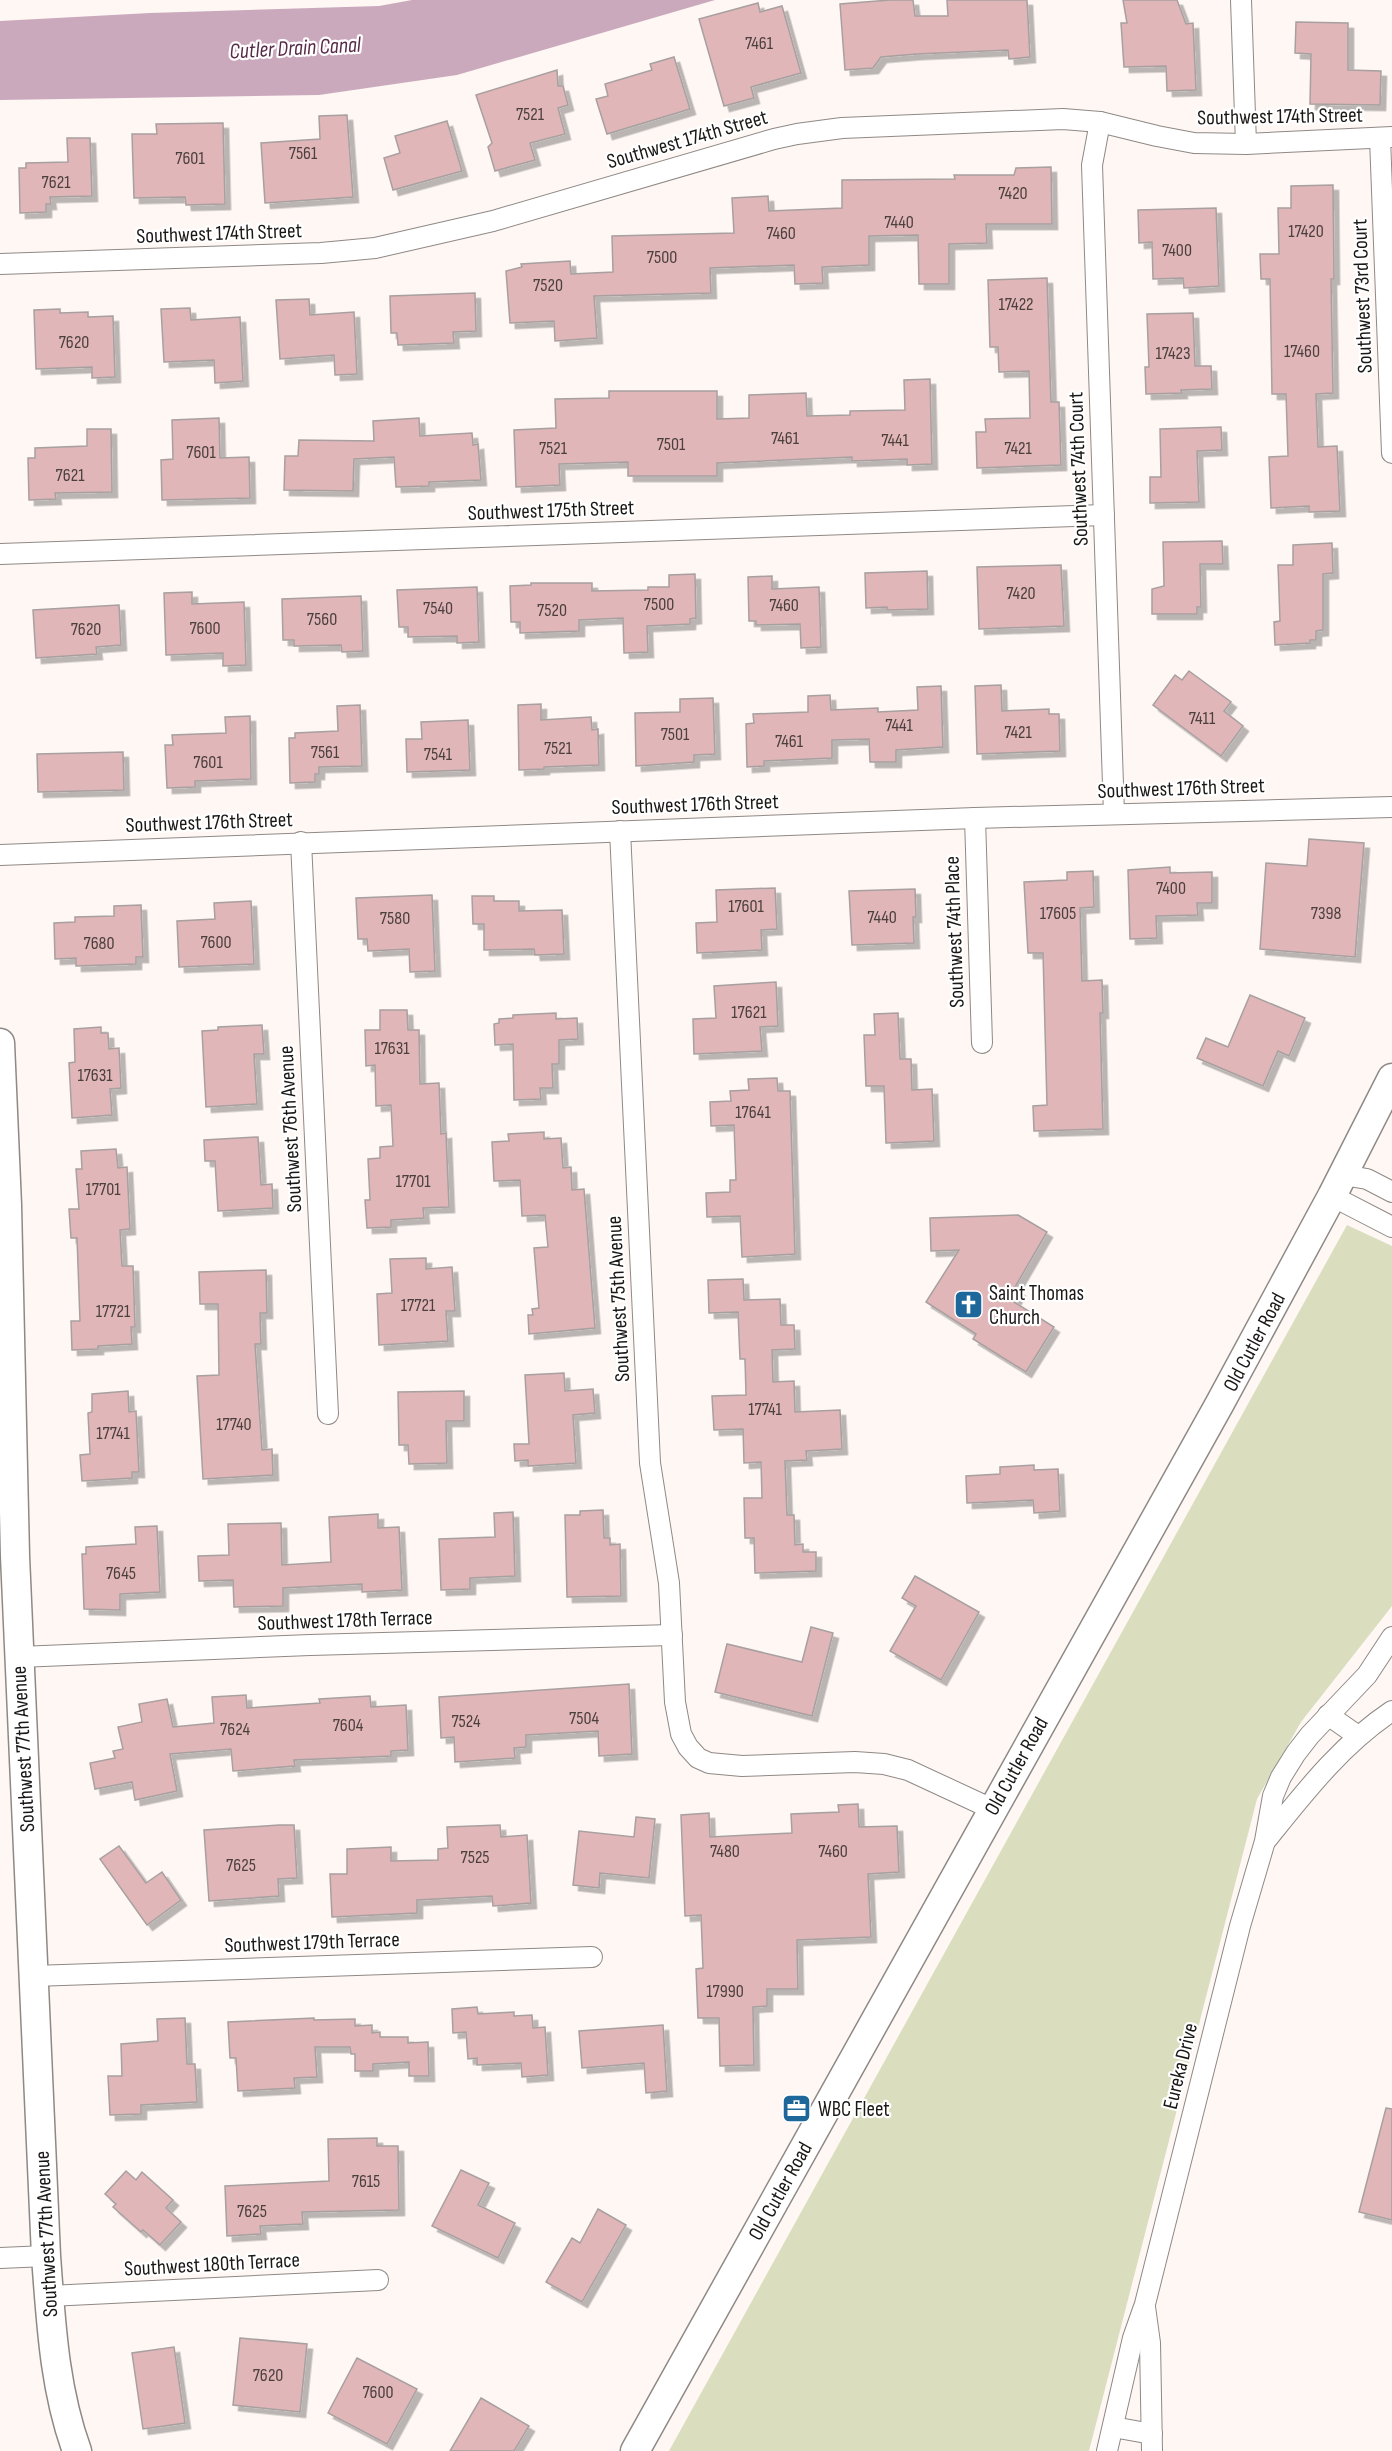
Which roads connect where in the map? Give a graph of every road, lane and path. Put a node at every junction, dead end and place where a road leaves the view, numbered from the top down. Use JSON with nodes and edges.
{"nodes":[{"id":1,"x":1240,"y":0,"type":"edge"},
{"id":2,"x":1100,"y":122,"type":"junction"},
{"id":3,"x":1386,"y":138,"type":"edge"},
{"id":4,"x":1246,"y":144,"type":"junction"},
{"id":5,"x":0,"y":264,"type":"edge"},
{"id":6,"x":1392,"y":453,"type":"edge"},
{"id":7,"x":1104,"y":515,"type":"junction"},
{"id":8,"x":0,"y":554,"type":"edge"},
{"id":9,"x":1392,"y":807,"type":"edge"},
{"id":10,"x":1114,"y":814,"type":"junction"},
{"id":11,"x":975,"y":818,"type":"junction"},
{"id":12,"x":620,"y":831,"type":"junction"},
{"id":13,"x":301,"y":842,"type":"junction"},
{"id":14,"x":0,"y":855,"type":"edge"},
{"id":15,"x":0,"y":1043,"type":"edge"},
{"id":16,"x":982,"y":1044,"type":"dead end"},
{"id":17,"x":1392,"y":1078,"type":"edge"},
{"id":18,"x":1338,"y":1186,"type":"junction"},
{"id":19,"x":1392,"y":1192,"type":"edge"},
{"id":20,"x":4,"y":1206,"type":"edge"},
{"id":21,"x":1392,"y":1227,"type":"edge"},
{"id":22,"x":328,"y":1414,"type":"dead end"},
{"id":23,"x":8,"y":1556,"type":"edge"},
{"id":24,"x":672,"y":1635,"type":"junction"},
{"id":25,"x":1392,"y":1637,"type":"edge"},
{"id":26,"x":19,"y":1657,"type":"junction"},
{"id":27,"x":1392,"y":1711,"type":"edge"},
{"id":28,"x":1328,"y":1715,"type":"junction"},
{"id":29,"x":1358,"y":1736,"type":"junction"},
{"id":30,"x":992,"y":1809,"type":"junction"},
{"id":31,"x":1265,"y":1841,"type":"junction"},
{"id":32,"x":592,"y":1957,"type":"dead end"},
{"id":33,"x":33,"y":1976,"type":"junction"},
{"id":34,"x":46,"y":2256,"type":"junction"},
{"id":35,"x":0,"y":2258,"type":"edge"},
{"id":36,"x":378,"y":2280,"type":"dead end"},
{"id":37,"x":49,"y":2296,"type":"junction"},
{"id":38,"x":1145,"y":2304,"type":"junction"},
{"id":39,"x":1113,"y":2427,"type":"junction"},
{"id":40,"x":1152,"y":2443,"type":"edge"},
{"id":41,"x":77,"y":2451,"type":"edge"},
{"id":42,"x":635,"y":2451,"type":"edge"},
{"id":43,"x":1107,"y":2451,"type":"edge"}],
"edges":[{"from":1,"to":4,"type":"street"},
{"from":2,"to":4,"type":"street","name":"Southwest 174th Street"},
{"from":2,"to":5,"type":"street","name":"Southwest 174th Street"},
{"from":2,"to":7,"type":"street","name":"Southwest 74th Court"},
{"from":3,"to":4,"type":"street","name":"Southwest 174th Street"},
{"from":3,"to":6,"type":"street","name":"Southwest 73rd Court"},
{"from":7,"to":8,"type":"street","name":"Southwest 175th Street"},
{"from":7,"to":10,"type":"street","name":"Southwest 74th Court"},
{"from":9,"to":10,"type":"street","name":"Southwest 176th Street"},
{"from":10,"to":11,"type":"street","name":"Southwest 176th Street"},
{"from":11,"to":12,"type":"street","name":"Southwest 176th Street"},
{"from":11,"to":16,"type":"street","name":"Southwest 74th Place"},
{"from":12,"to":13,"type":"street","name":"Southwest 176th Street"},
{"from":12,"to":24,"type":"street","name":"Southwest 75th Avenue"},
{"from":13,"to":14,"type":"street","name":"Southwest 176th Street"},
{"from":13,"to":22,"type":"street","name":"Southwest 76th Avenue"},
{"from":15,"to":20,"type":"main road","name":"Southwest 77th Avenue"},
{"from":17,"to":18,"type":"main road","name":"Old Cutler Road"},
{"from":18,"to":19,"type":"street"},
{"from":18,"to":21,"type":"street"},
{"from":18,"to":30,"type":"main road","name":"Old Cutler Road"},
{"from":20,"to":23,"type":"main road","name":"Southwest 77th Avenue"},
{"from":23,"to":26,"type":"main road","name":"Southwest 77th Avenue"},
{"from":24,"to":26,"type":"street","name":"Southwest 178th Terrace"},
{"from":24,"to":30,"type":"street","name":"Southwest 75th Avenue"},
{"from":25,"to":28,"type":"street","name":"Eureka Drive"},
{"from":26,"to":33,"type":"main road","name":"Southwest 77th Avenue"},
{"from":27,"to":29,"type":"street","name":"Eureka Drive"},
{"from":28,"to":29,"type":"street"},
{"from":28,"to":31,"type":"street","name":"Eureka Drive"},
{"from":29,"to":31,"type":"street","name":"Eureka Drive"},
{"from":30,"to":42,"type":"main road","name":"Old Cutler Road"},
{"from":31,"to":38,"type":"street","name":"Eureka Drive"},
{"from":32,"to":33,"type":"street","name":"Southwest 179th Terrace"},
{"from":33,"to":34,"type":"main road","name":"Southwest 77th Avenue"},
{"from":34,"to":35,"type":"street"},
{"from":34,"to":37,"type":"main road","name":"Southwest 77th Avenue"},
{"from":36,"to":37,"type":"street","name":"Southwest 180th Terrace"},
{"from":37,"to":41,"type":"main road","name":"Southwest 77th Avenue"},
{"from":38,"to":39,"type":"street","name":"Eureka Drive"},
{"from":38,"to":40,"type":"street","name":"Eureka Drive"},
{"from":39,"to":40,"type":"street"},
{"from":39,"to":43,"type":"street","name":"Eureka Drive"}]}
